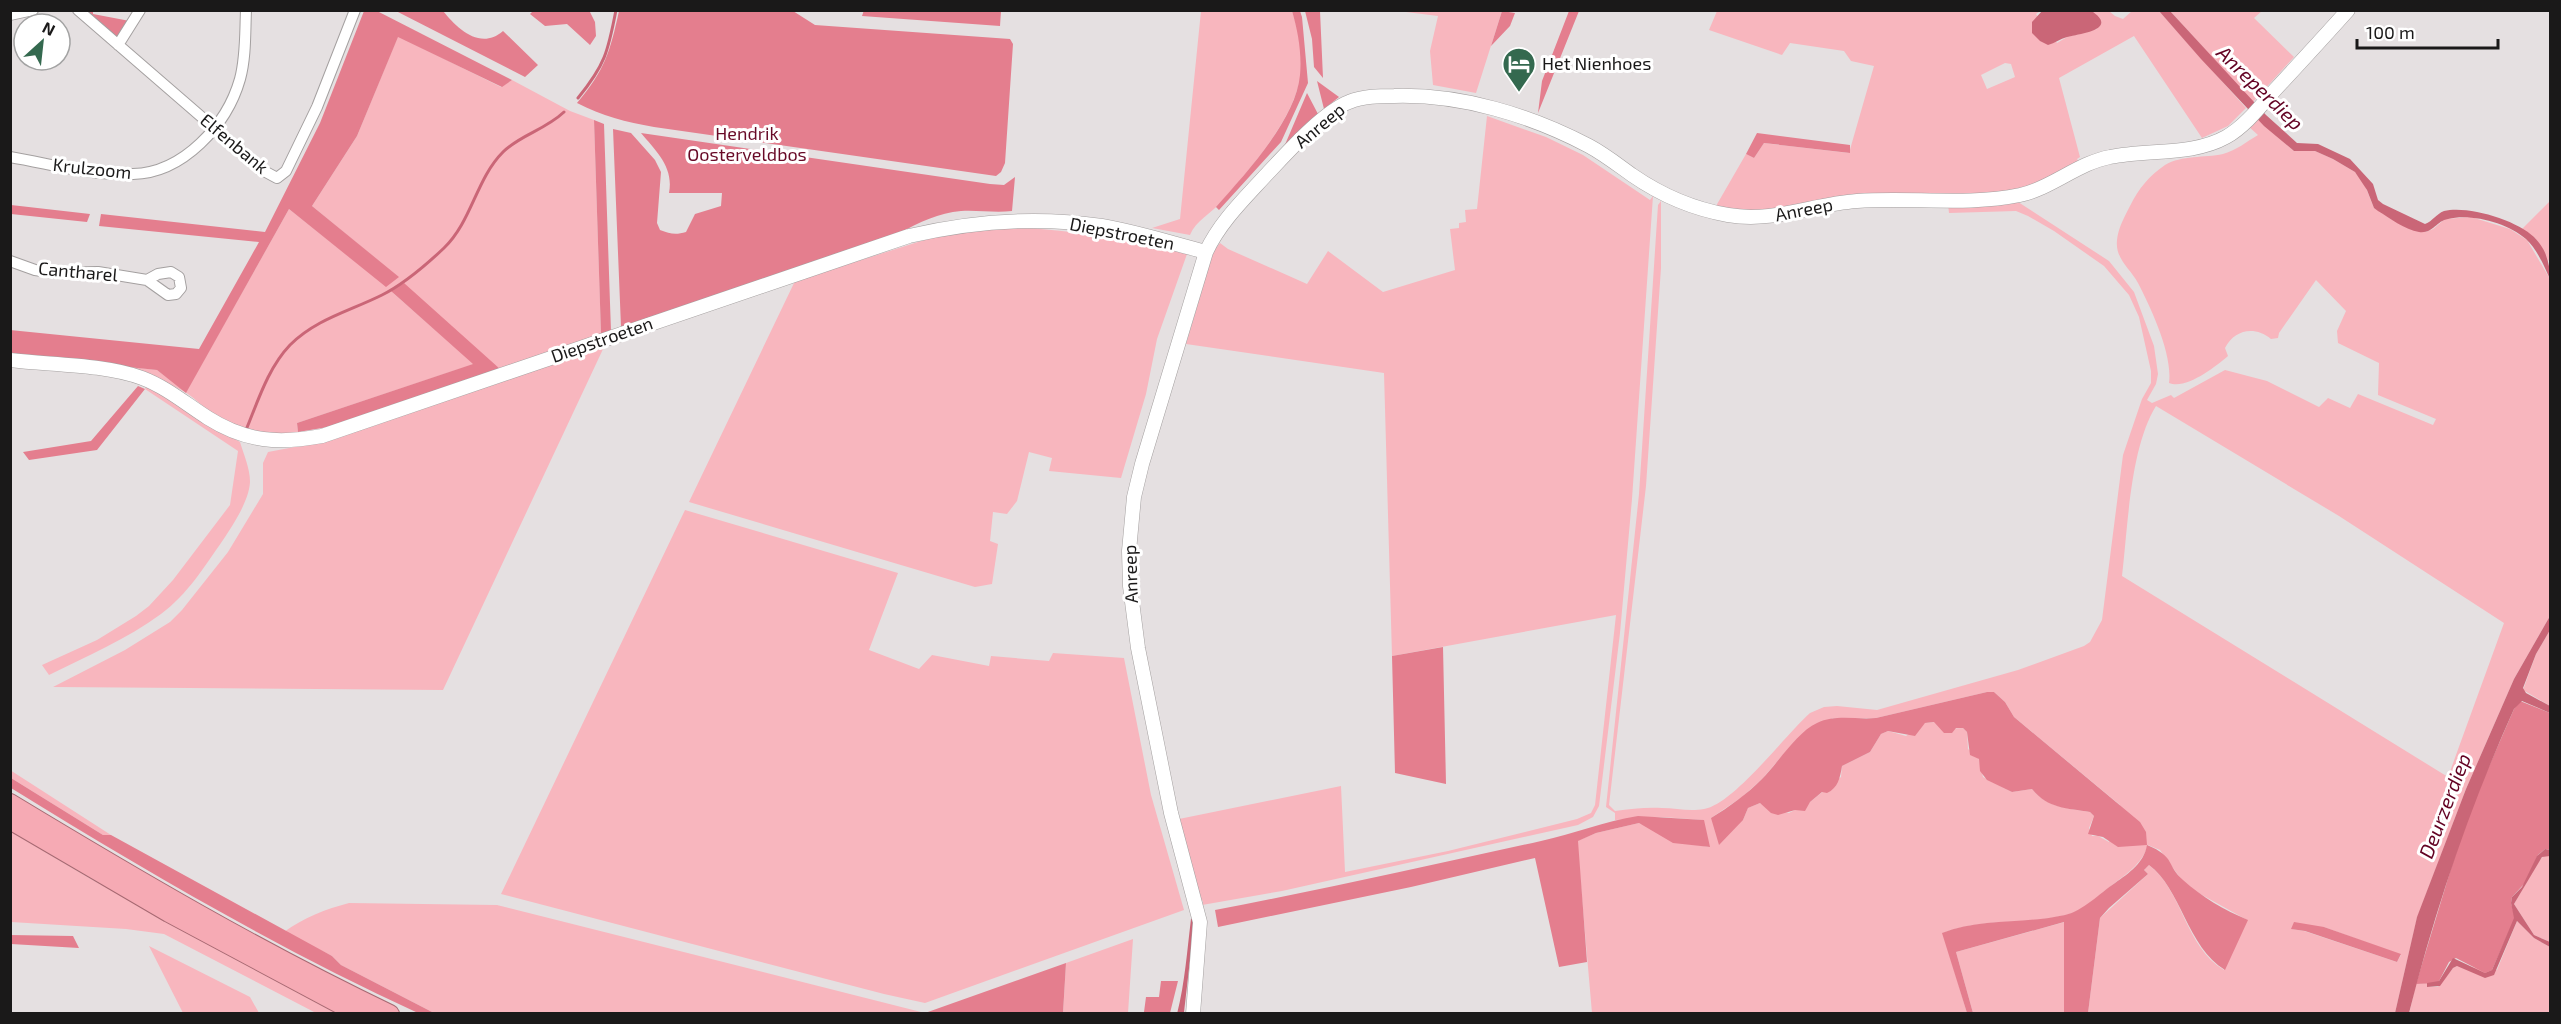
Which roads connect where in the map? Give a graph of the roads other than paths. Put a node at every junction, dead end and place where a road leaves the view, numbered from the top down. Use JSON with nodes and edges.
{"nodes":[{"id":1,"x":33,"y":10,"type":"edge"},
{"id":2,"x":78,"y":10,"type":"edge"},
{"id":3,"x":140,"y":10,"type":"edge"},
{"id":4,"x":246,"y":10,"type":"edge"},
{"id":5,"x":355,"y":10,"type":"edge"},
{"id":6,"x":2348,"y":10,"type":"edge"},
{"id":7,"x":10,"y":15,"type":"edge"},
{"id":8,"x":118,"y":45,"type":"junction"},
{"id":9,"x":214,"y":128,"type":"junction"},
{"id":10,"x":10,"y":157,"type":"edge"},
{"id":11,"x":1206,"y":252,"type":"junction"},
{"id":12,"x":10,"y":261,"type":"edge"},
{"id":13,"x":147,"y":280,"type":"dead end"},
{"id":14,"x":10,"y":360,"type":"edge"},
{"id":15,"x":10,"y":803,"type":"edge"},
{"id":16,"x":10,"y":820,"type":"edge"},
{"id":17,"x":358,"y":1014,"type":"edge"},
{"id":18,"x":390,"y":1014,"type":"edge"},
{"id":19,"x":1193,"y":1014,"type":"edge"}],
"edges":[{"from":1,"to":7,"type":"street"},
{"from":2,"to":8,"type":"street","name":"Elfenbank"},
{"from":3,"to":8,"type":"street"},
{"from":4,"to":9,"type":"street","name":"Krulzoom"},
{"from":5,"to":9,"type":"street","name":"Elfenbank"},
{"from":6,"to":11,"type":"street","name":"Anreep"},
{"from":8,"to":9,"type":"street","name":"Elfenbank"},
{"from":9,"to":10,"type":"street","name":"Krulzoom"},
{"from":11,"to":14,"type":"street","name":"Diepstroeten"},
{"from":11,"to":19,"type":"street","name":"Anreep"},
{"from":12,"to":13,"type":"street","name":"Cantharel"},
{"from":15,"to":18,"type":"highway"},
{"from":16,"to":17,"type":"highway"}]}
